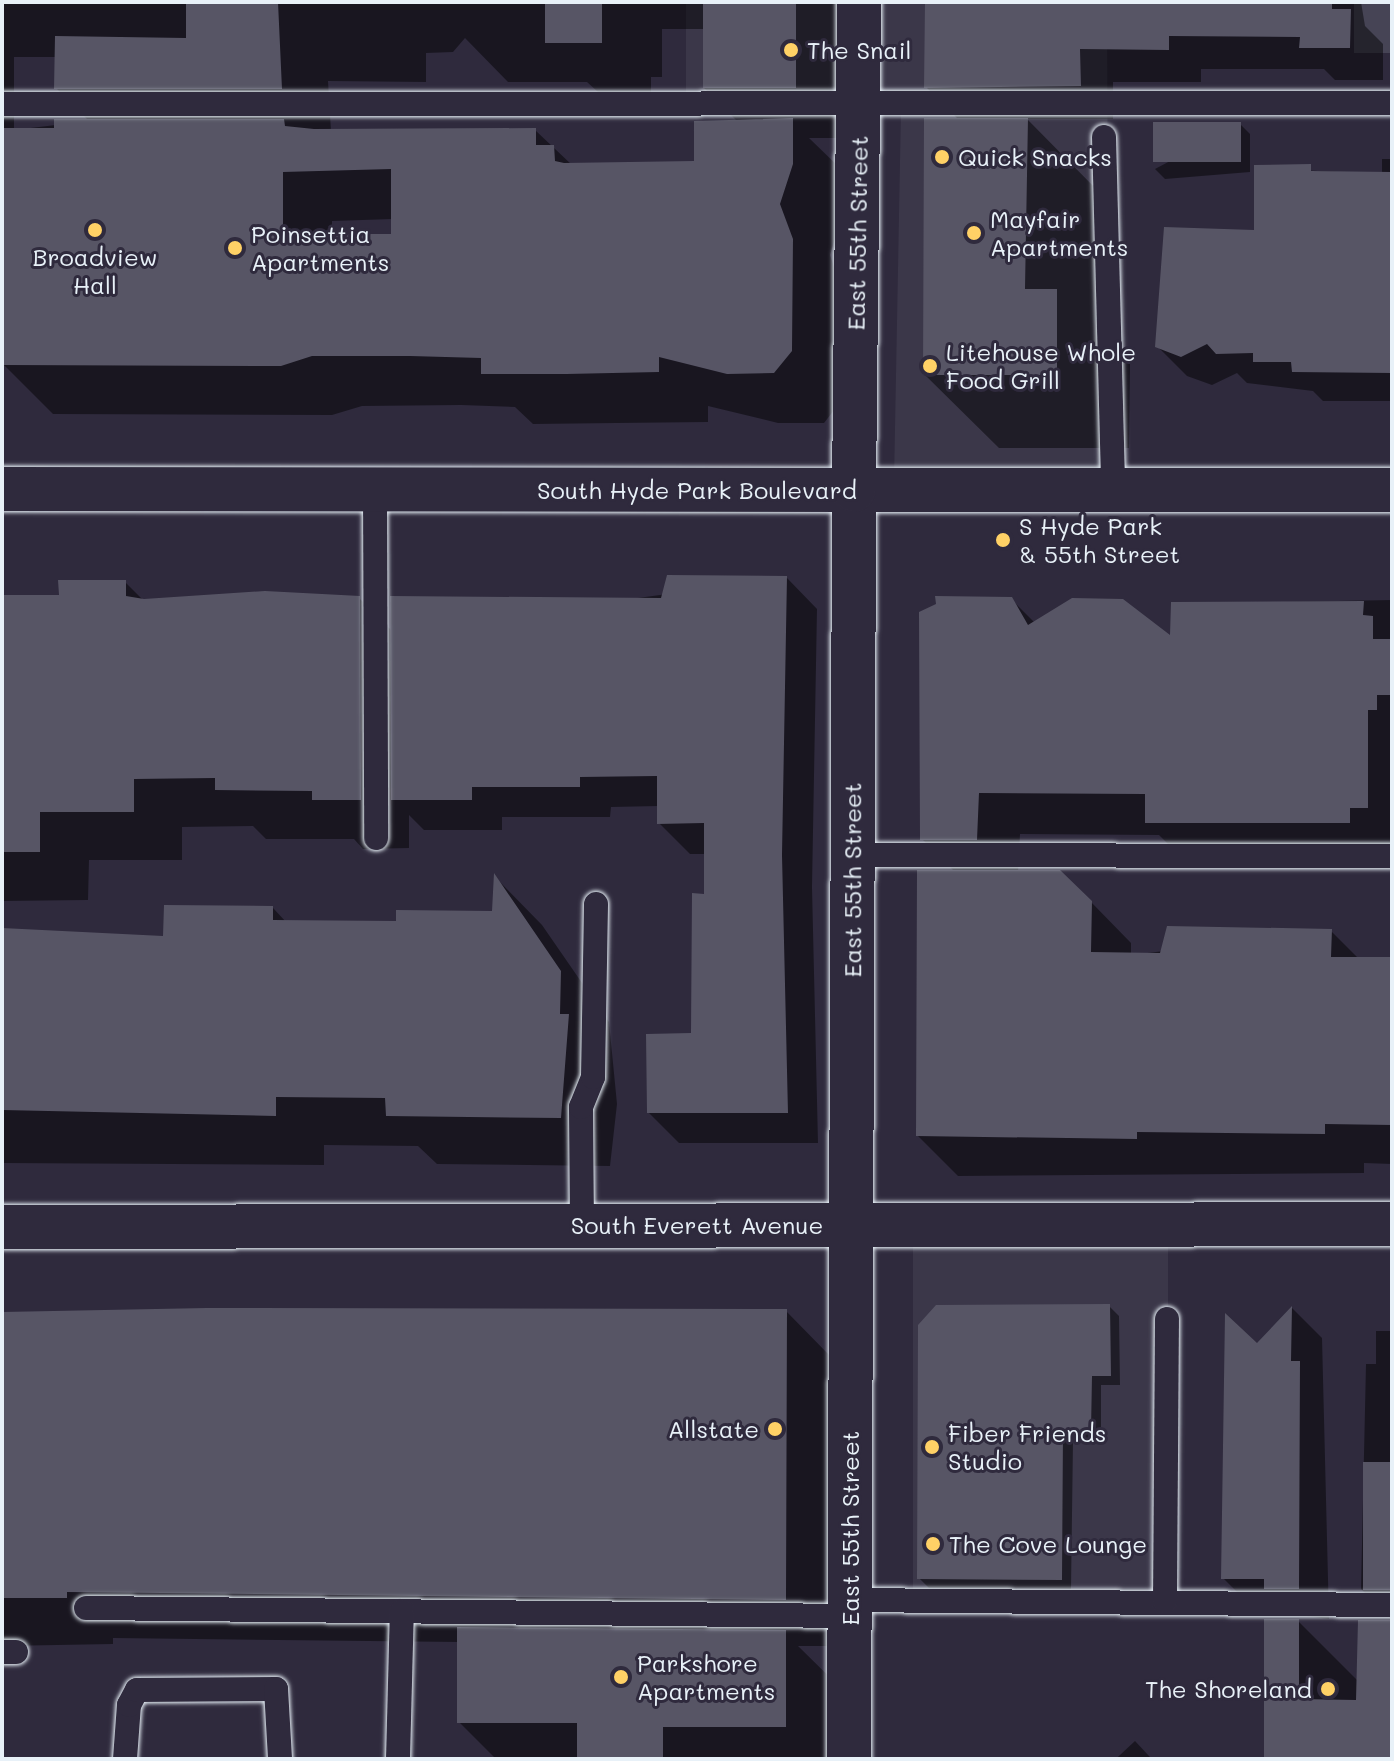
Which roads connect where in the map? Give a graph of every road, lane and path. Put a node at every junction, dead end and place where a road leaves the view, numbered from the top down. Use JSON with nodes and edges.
{"nodes":[{"id":1,"x":859,"y":2,"type":"edge"},
{"id":2,"x":858,"y":102,"type":"junction"},
{"id":3,"x":1392,"y":103,"type":"edge"},
{"id":4,"x":2,"y":104,"type":"edge"},
{"id":5,"x":1104,"y":137,"type":"dead end"},
{"id":6,"x":2,"y":489,"type":"edge"},
{"id":7,"x":375,"y":489,"type":"junction"},
{"id":8,"x":854,"y":490,"type":"junction"},
{"id":9,"x":1113,"y":490,"type":"junction"},
{"id":10,"x":1392,"y":490,"type":"edge"},
{"id":11,"x":376,"y":838,"type":"dead end"},
{"id":12,"x":852,"y":855,"type":"junction"},
{"id":13,"x":1392,"y":856,"type":"edge"},
{"id":14,"x":596,"y":904,"type":"dead end"},
{"id":15,"x":1392,"y":1224,"type":"edge"},
{"id":16,"x":582,"y":1225,"type":"junction"},
{"id":17,"x":851,"y":1225,"type":"junction"},
{"id":18,"x":2,"y":1227,"type":"edge"},
{"id":19,"x":1167,"y":1319,"type":"dead end"},
{"id":20,"x":1165,"y":1602,"type":"junction"},
{"id":21,"x":1392,"y":1605,"type":"edge"},
{"id":22,"x":86,"y":1608,"type":"dead end"},
{"id":23,"x":849,"y":1608,"type":"junction"},
{"id":24,"x":402,"y":1611,"type":"junction"},
{"id":25,"x":125,"y":1747,"type":"edge"},
{"id":26,"x":280,"y":1759,"type":"edge"},
{"id":27,"x":398,"y":1759,"type":"edge"},
{"id":28,"x":849,"y":1759,"type":"edge"}],
"edges":[{"from":1,"to":2,"type":"street","name":"East 55th Street"},
{"from":2,"to":3,"type":"lane"},
{"from":2,"to":4,"type":"lane"},
{"from":2,"to":8,"type":"street","name":"East 55th Street"},
{"from":5,"to":9,"type":"lane"},
{"from":6,"to":7,"type":"street","name":"South Hyde Park Boulevard"},
{"from":7,"to":8,"type":"street","name":"South Hyde Park Boulevard"},
{"from":7,"to":11,"type":"lane"},
{"from":8,"to":9,"type":"street","name":"South Hyde Park Boulevard"},
{"from":8,"to":12,"type":"street","name":"East 55th Street"},
{"from":9,"to":10,"type":"street","name":"South Hyde Park Boulevard"},
{"from":12,"to":13,"type":"lane"},
{"from":12,"to":17,"type":"street","name":"East 55th Street"},
{"from":14,"to":16,"type":"lane"},
{"from":15,"to":17,"type":"street","name":"South Everett Avenue"},
{"from":16,"to":17,"type":"street","name":"South Everett Avenue"},
{"from":16,"to":18,"type":"street","name":"South Everett Avenue"},
{"from":17,"to":23,"type":"street","name":"East 55th Street"},
{"from":19,"to":20,"type":"lane"},
{"from":20,"to":21,"type":"lane"},
{"from":20,"to":23,"type":"lane"},
{"from":22,"to":24,"type":"lane"},
{"from":23,"to":24,"type":"lane"},
{"from":23,"to":28,"type":"street","name":"East 55th Street"},
{"from":24,"to":27,"type":"lane"},
{"from":25,"to":26,"type":"lane"}]}
